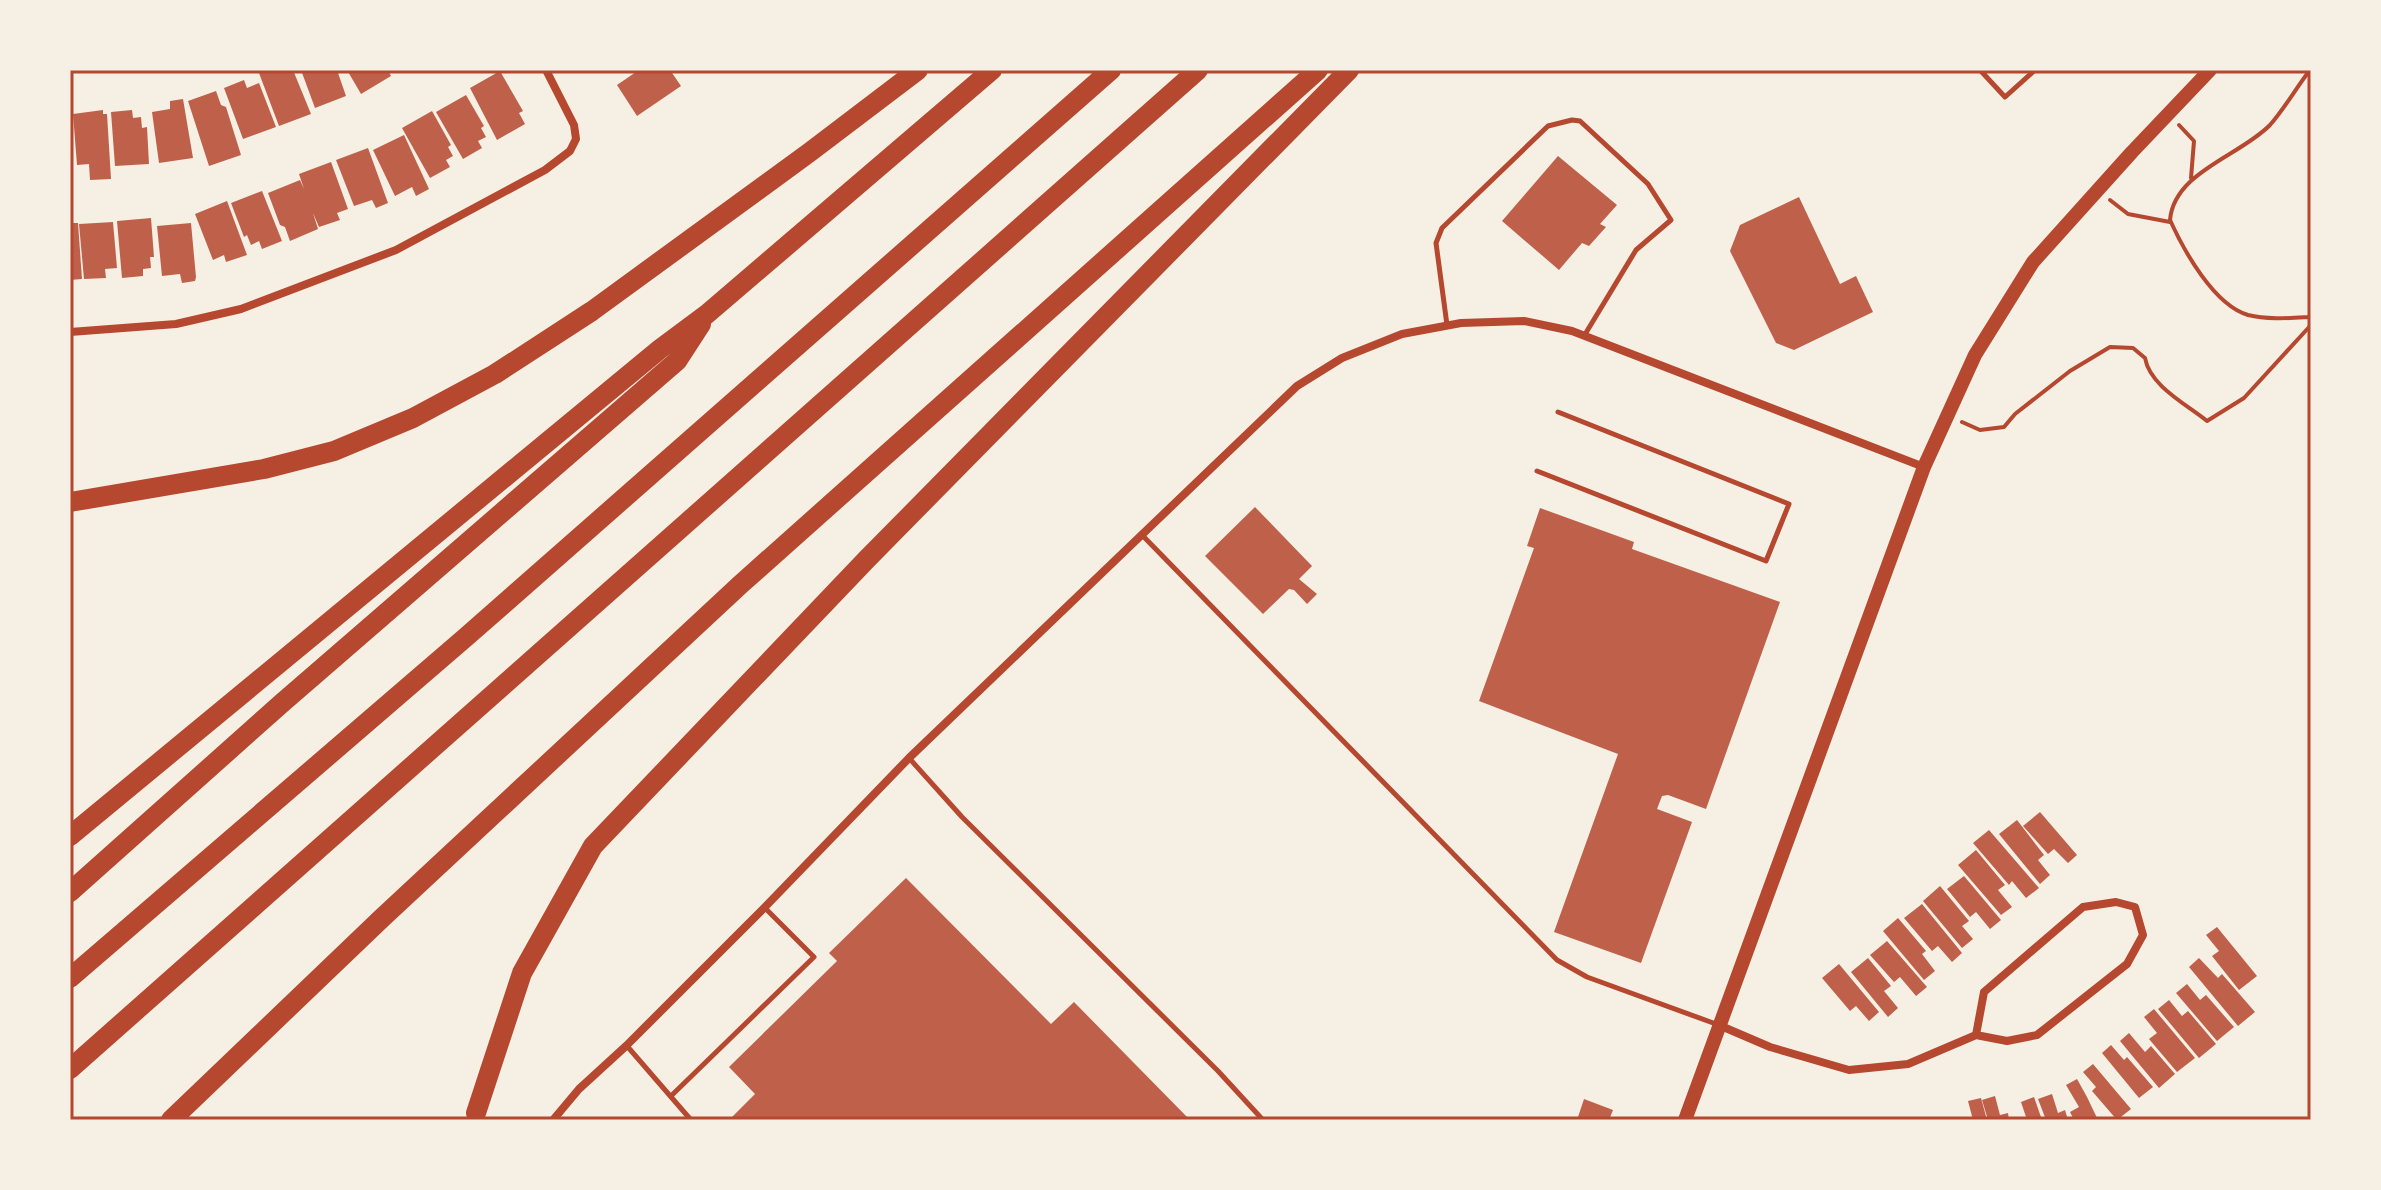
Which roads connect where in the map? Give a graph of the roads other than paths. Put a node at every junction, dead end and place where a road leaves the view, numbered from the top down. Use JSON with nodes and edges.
{"nodes":[{"id":1,"x":546,"y":70,"type":"edge"},
{"id":2,"x":918,"y":70,"type":"edge"},
{"id":3,"x":992,"y":70,"type":"edge"},
{"id":4,"x":1111,"y":70,"type":"edge"},
{"id":5,"x":1198,"y":70,"type":"edge"},
{"id":6,"x":1318,"y":70,"type":"edge"},
{"id":7,"x":1349,"y":70,"type":"edge"},
{"id":8,"x":1980,"y":70,"type":"edge"},
{"id":9,"x":2035,"y":70,"type":"edge"},
{"id":10,"x":2202,"y":73,"type":"edge"},
{"id":11,"x":707,"y":314,"type":"junction"},
{"id":12,"x":1447,"y":325,"type":"junction"},
{"id":13,"x":70,"y":332,"type":"edge"},
{"id":14,"x":1584,"y":336,"type":"junction"},
{"id":15,"x":1558,"y":412,"type":"dead end"},
{"id":16,"x":1924,"y":467,"type":"junction"},
{"id":17,"x":1537,"y":471,"type":"dead end"},
{"id":18,"x":70,"y":502,"type":"edge"},
{"id":19,"x":1141,"y":535,"type":"junction"},
{"id":20,"x":909,"y":758,"type":"junction"},
{"id":21,"x":70,"y":836,"type":"edge"},
{"id":22,"x":70,"y":892,"type":"edge"},
{"id":23,"x":765,"y":907,"type":"junction"},
{"id":24,"x":70,"y":978,"type":"edge"},
{"id":25,"x":1721,"y":1026,"type":"junction"},
{"id":26,"x":1976,"y":1035,"type":"junction"},
{"id":27,"x":626,"y":1046,"type":"junction"},
{"id":28,"x":70,"y":1069,"type":"edge"},
{"id":29,"x":671,"y":1096,"type":"junction"},
{"id":30,"x":476,"y":1113,"type":"dead end"},
{"id":31,"x":171,"y":1120,"type":"edge"},
{"id":32,"x":553,"y":1120,"type":"edge"},
{"id":33,"x":691,"y":1120,"type":"edge"},
{"id":34,"x":1263,"y":1120,"type":"edge"},
{"id":35,"x":1685,"y":1120,"type":"edge"}],
"edges":[{"from":1,"to":13,"type":"street"},
{"from":2,"to":18,"type":"highway"},
{"from":3,"to":11,"type":"highway"},
{"from":4,"to":24,"type":"highway"},
{"from":5,"to":28,"type":"highway"},
{"from":6,"to":31,"type":"highway"},
{"from":7,"to":30,"type":"highway"},
{"from":8,"to":9,"type":"lane"},
{"from":10,"to":16,"type":"main road"},
{"from":11,"to":21,"type":"highway"},
{"from":11,"to":22,"type":"highway"},
{"from":12,"to":14,"type":"street"},
{"from":12,"to":14,"type":"lane"},
{"from":12,"to":19,"type":"street"},
{"from":14,"to":16,"type":"street"},
{"from":15,"to":17,"type":"lane"},
{"from":16,"to":25,"type":"main road"},
{"from":19,"to":20,"type":"street"},
{"from":19,"to":25,"type":"lane"},
{"from":20,"to":23,"type":"street"},
{"from":20,"to":34,"type":"lane"},
{"from":23,"to":27,"type":"street"},
{"from":23,"to":29,"type":"lane"},
{"from":25,"to":26,"type":"street"},
{"from":25,"to":35,"type":"main road"},
{"from":26,"to":26,"type":"street"},
{"from":27,"to":29,"type":"lane"},
{"from":27,"to":32,"type":"street"},
{"from":29,"to":33,"type":"lane"}]}
